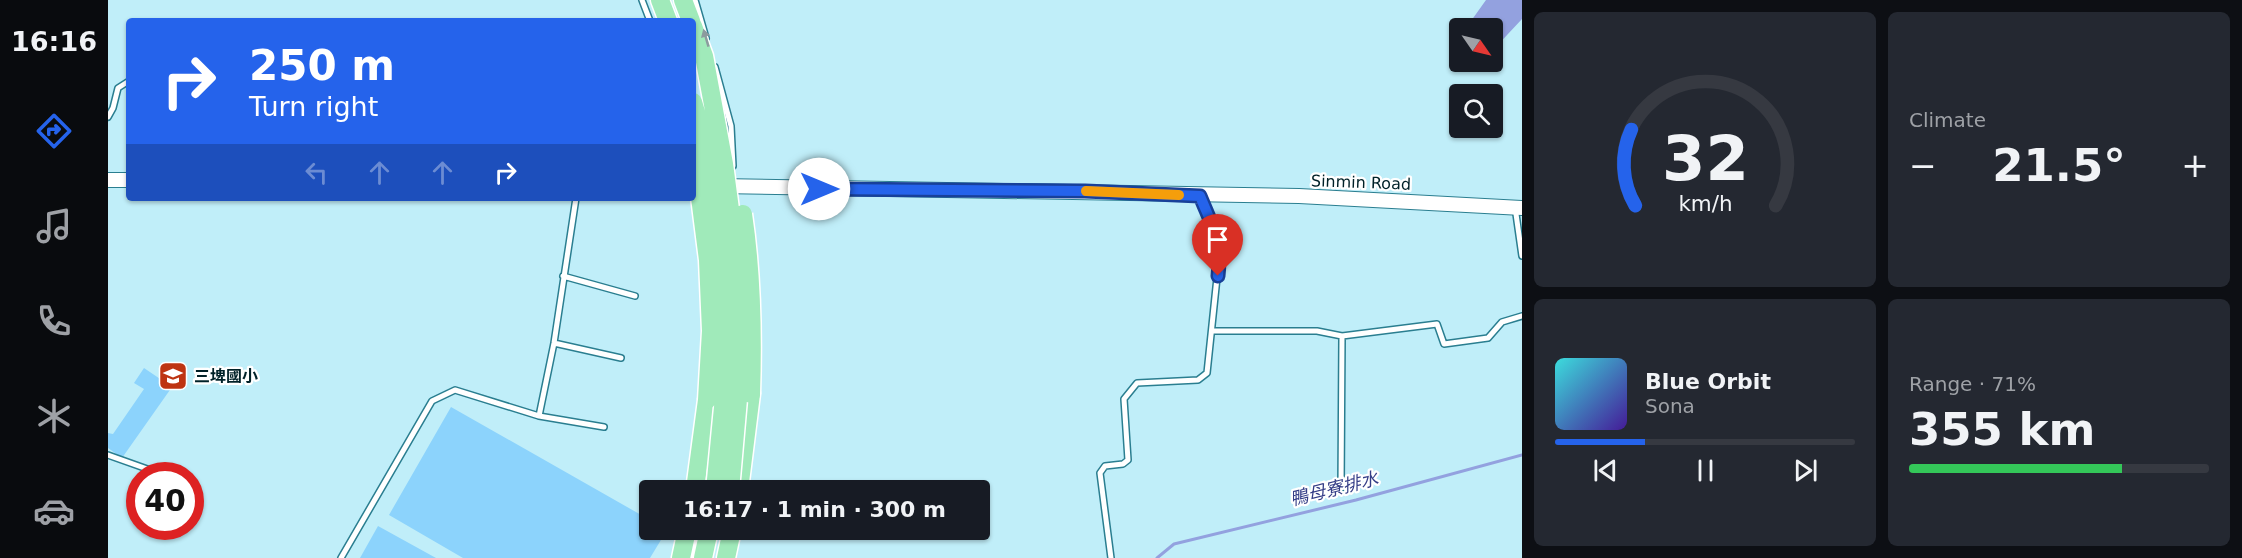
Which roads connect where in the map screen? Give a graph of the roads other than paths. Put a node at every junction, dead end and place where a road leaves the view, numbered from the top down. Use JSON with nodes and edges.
{"nodes":[{"id":1,"x":642,"y":0,"type":"edge"},
{"id":2,"x":660,"y":0,"type":"edge"},
{"id":3,"x":683,"y":0,"type":"edge"},
{"id":4,"x":694,"y":0,"type":"edge"},
{"id":5,"x":649,"y":18,"type":"edge"},
{"id":6,"x":667,"y":18,"type":"edge"},
{"id":7,"x":690,"y":18,"type":"edge"},
{"id":8,"x":696,"y":34,"type":"edge"},
{"id":9,"x":704,"y":56,"type":"junction"},
{"id":10,"x":126,"y":83,"type":"edge"},
{"id":11,"x":696,"y":112,"type":"edge"},
{"id":12,"x":108,"y":117,"type":"edge"},
{"id":13,"x":696,"y":166,"type":"edge"},
{"id":14,"x":696,"y":170,"type":"edge"},
{"id":15,"x":108,"y":180,"type":"edge"},
{"id":16,"x":126,"y":180,"type":"edge"},
{"id":17,"x":699,"y":186,"type":"edge"},
{"id":18,"x":734,"y":186,"type":"junction"},
{"id":19,"x":1200,"y":196,"type":"junction"},
{"id":20,"x":576,"y":201,"type":"edge"},
{"id":21,"x":1519,"y":207,"type":"edge"},
{"id":22,"x":1522,"y":256,"type":"edge"},
{"id":23,"x":563,"y":276,"type":"junction"},
{"id":24,"x":635,"y":296,"type":"dead end"},
{"id":25,"x":1522,"y":316,"type":"edge"},
{"id":26,"x":1212,"y":331,"type":"junction"},
{"id":27,"x":1342,"y":336,"type":"junction"},
{"id":28,"x":554,"y":343,"type":"junction"},
{"id":29,"x":621,"y":358,"type":"dead end"},
{"id":30,"x":711,"y":401,"type":"junction"},
{"id":31,"x":539,"y":416,"type":"junction"},
{"id":32,"x":604,"y":428,"type":"dead end"},
{"id":33,"x":713,"y":433,"type":"dead end"},
{"id":34,"x":108,"y":455,"type":"edge"},
{"id":35,"x":128,"y":462,"type":"edge"},
{"id":36,"x":706,"y":480,"type":"edge"},
{"id":37,"x":707,"y":480,"type":"edge"},
{"id":38,"x":708,"y":480,"type":"edge"},
{"id":39,"x":731,"y":480,"type":"edge"},
{"id":40,"x":731,"y":480,"type":"edge"},
{"id":41,"x":740,"y":480,"type":"edge"},
{"id":42,"x":1341,"y":488,"type":"dead end"},
{"id":43,"x":685,"y":540,"type":"edge"},
{"id":44,"x":697,"y":540,"type":"edge"},
{"id":45,"x":707,"y":540,"type":"edge"},
{"id":46,"x":721,"y":540,"type":"edge"},
{"id":47,"x":727,"y":540,"type":"edge"},
{"id":48,"x":720,"y":556,"type":"edge"},
{"id":49,"x":341,"y":558,"type":"edge"},
{"id":50,"x":681,"y":558,"type":"edge"},
{"id":51,"x":693,"y":558,"type":"edge"},
{"id":52,"x":703,"y":558,"type":"edge"},
{"id":53,"x":1111,"y":558,"type":"edge"}],
"edges":[{"from":1,"to":5,"type":"lane"},
{"from":2,"to":6,"type":"highway"},
{"from":3,"to":7,"type":"highway"},
{"from":18,"to":4,"type":"lane","one_way":true},
{"from":8,"to":9,"type":"highway","bridge":true},
{"from":9,"to":40,"type":"highway","bridge":true},
{"from":9,"to":41,"type":"highway","bridge":true},
{"from":10,"to":12,"type":"lane"},
{"from":11,"to":38,"type":"highway","bridge":true},
{"from":13,"to":30,"type":"highway","bridge":true},
{"from":14,"to":17,"type":"lane"},
{"from":15,"to":16,"type":"street"},
{"from":17,"to":18,"type":"street","name":"Sinmin Road"},
{"from":17,"to":30,"type":"lane"},
{"from":18,"to":19,"type":"street","name":"Sinmin Road"},
{"from":18,"to":39,"type":"lane"},
{"from":19,"to":21,"type":"street","name":"Sinmin Road"},
{"from":19,"to":26,"type":"lane"},
{"from":20,"to":23,"type":"lane"},
{"from":21,"to":22,"type":"lane"},
{"from":23,"to":24,"type":"lane"},
{"from":23,"to":28,"type":"lane"},
{"from":25,"to":27,"type":"lane"},
{"from":26,"to":27,"type":"lane"},
{"from":26,"to":53,"type":"lane"},
{"from":27,"to":42,"type":"lane"},
{"from":28,"to":29,"type":"lane"},
{"from":28,"to":31,"type":"lane"},
{"from":30,"to":36,"type":"highway"},
{"from":31,"to":32,"type":"lane"},
{"from":31,"to":49,"type":"lane"},
{"from":33,"to":37,"type":"lane"},
{"from":34,"to":35,"type":"lane"},
{"from":43,"to":50,"type":"highway"},
{"from":44,"to":51,"type":"lane"},
{"from":45,"to":52,"type":"highway"},
{"from":46,"to":48,"type":"highway"},
{"from":47,"to":48,"type":"highway"}]}
